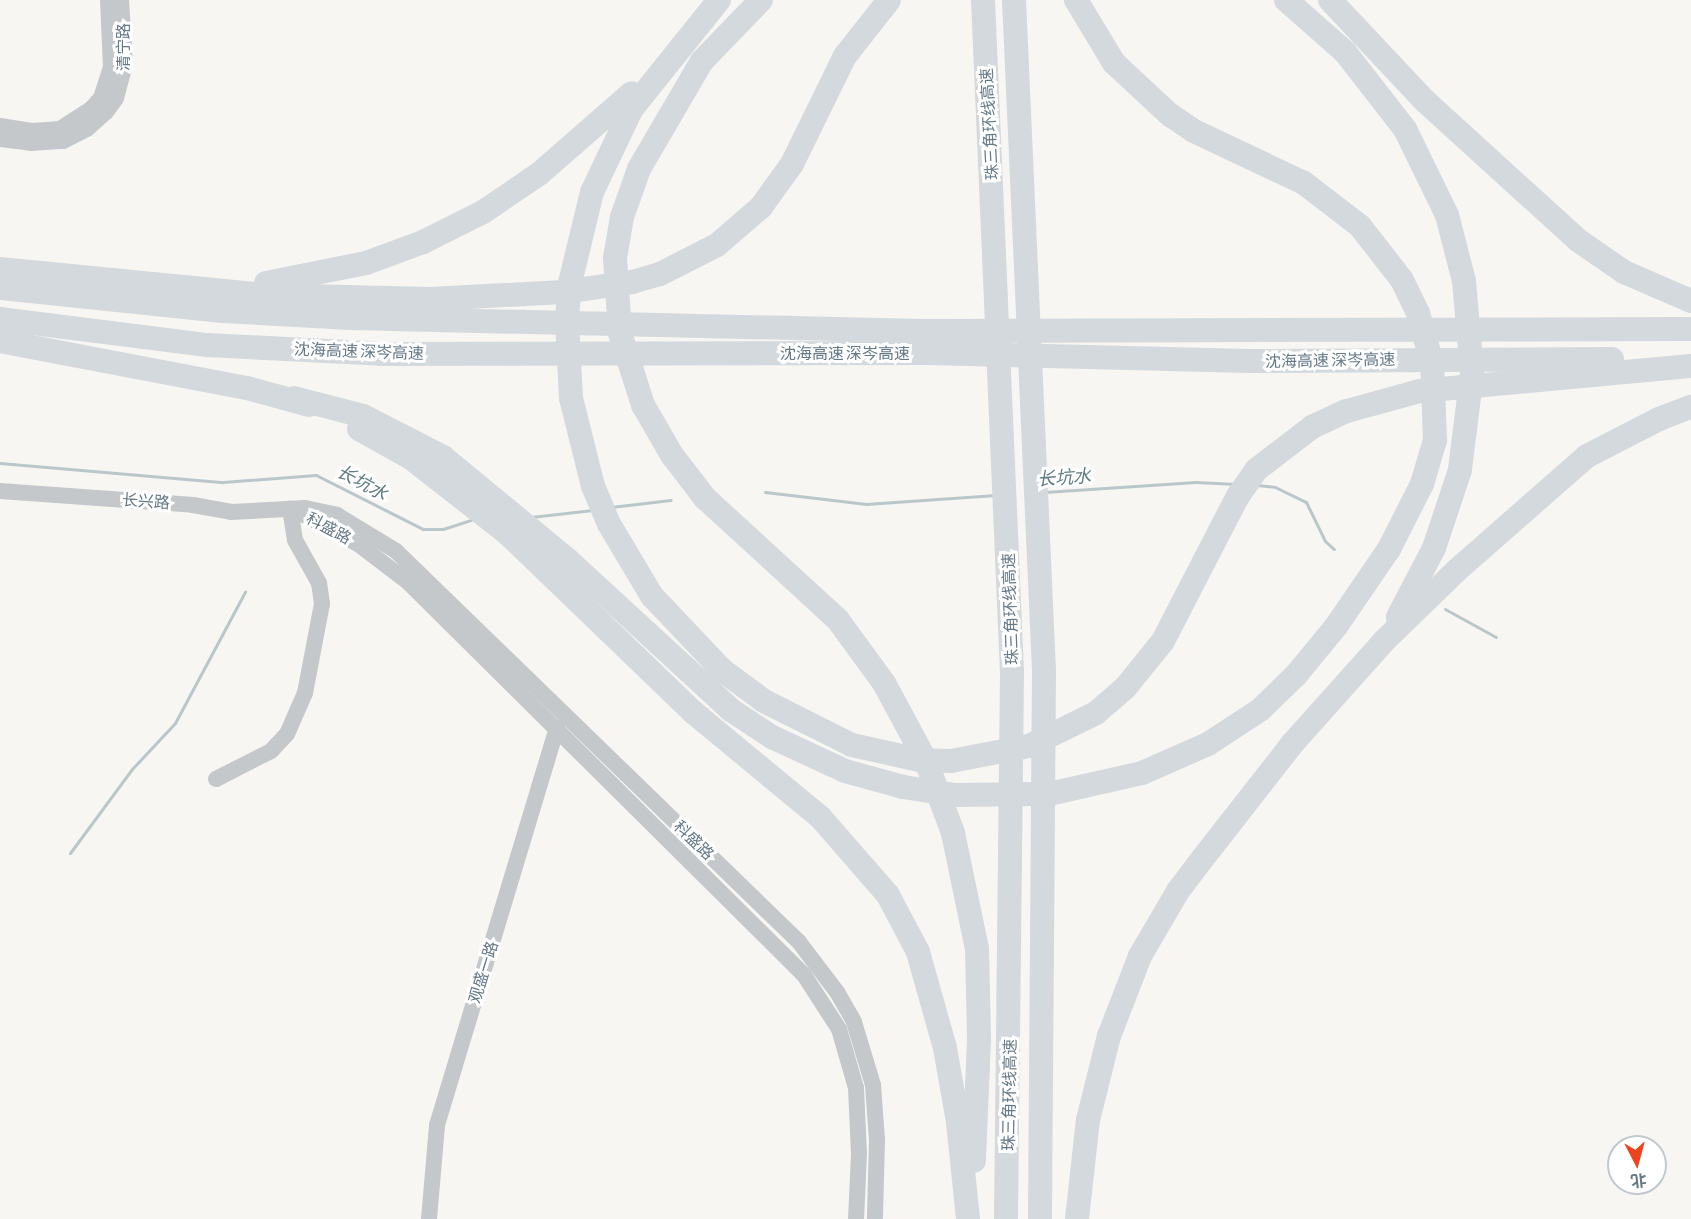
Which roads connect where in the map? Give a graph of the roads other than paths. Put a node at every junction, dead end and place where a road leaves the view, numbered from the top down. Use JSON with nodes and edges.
{"nodes":[{"id":1,"x":108,"y":0,"type":"edge"},
{"id":2,"x":121,"y":0,"type":"edge"},
{"id":3,"x":719,"y":0,"type":"edge"},
{"id":4,"x":761,"y":0,"type":"edge"},
{"id":5,"x":889,"y":0,"type":"edge"},
{"id":6,"x":983,"y":0,"type":"edge"},
{"id":7,"x":1014,"y":0,"type":"edge"},
{"id":8,"x":1076,"y":0,"type":"edge"},
{"id":9,"x":1286,"y":0,"type":"edge"},
{"id":10,"x":1332,"y":0,"type":"edge"},
{"id":11,"x":680,"y":48,"type":"junction"},
{"id":12,"x":94,"y":116,"type":"junction"},
{"id":13,"x":0,"y":126,"type":"edge"},
{"id":14,"x":0,"y":139,"type":"edge"},
{"id":15,"x":0,"y":269,"type":"edge"},
{"id":16,"x":0,"y":288,"type":"edge"},
{"id":17,"x":169,"y":288,"type":"junction"},
{"id":18,"x":1691,"y":301,"type":"edge"},
{"id":19,"x":0,"y":319,"type":"edge"},
{"id":20,"x":1691,"y":329,"type":"edge"},
{"id":21,"x":0,"y":341,"type":"edge"},
{"id":22,"x":1691,"y":361,"type":"edge"},
{"id":23,"x":1691,"y":366,"type":"edge"},
{"id":24,"x":294,"y":398,"type":"junction"},
{"id":25,"x":1691,"y":407,"type":"edge"},
{"id":26,"x":0,"y":491,"type":"edge"},
{"id":27,"x":290,"y":508,"type":"junction"},
{"id":28,"x":1384,"y":641,"type":"junction"},
{"id":29,"x":557,"y":728,"type":"junction"},
{"id":30,"x":216,"y":779,"type":"dead end"},
{"id":31,"x":429,"y":1219,"type":"edge"},
{"id":32,"x":856,"y":1219,"type":"edge"},
{"id":33,"x":875,"y":1219,"type":"edge"},
{"id":34,"x":970,"y":1219,"type":"edge"},
{"id":35,"x":1006,"y":1219,"type":"edge"},
{"id":36,"x":1040,"y":1219,"type":"edge"},
{"id":37,"x":1077,"y":1219,"type":"edge"}],
"edges":[{"from":1,"to":12,"type":"street","name":"清宁路"},
{"from":2,"to":12,"type":"street","name":"清宁路"},
{"from":3,"to":11,"type":"highway"},
{"from":4,"to":34,"type":"highway"},
{"from":5,"to":17,"type":"highway"},
{"from":6,"to":35,"type":"highway","name":"珠三角环线高速"},
{"from":7,"to":36,"type":"highway","name":"珠三角环线高速"},
{"from":8,"to":24,"type":"highway"},
{"from":9,"to":28,"type":"highway"},
{"from":10,"to":18,"type":"highway"},
{"from":11,"to":17,"type":"highway"},
{"from":11,"to":23,"type":"highway"},
{"from":12,"to":13,"type":"street"},
{"from":12,"to":14,"type":"street"},
{"from":15,"to":17,"type":"highway"},
{"from":16,"to":20,"type":"highway","name":"沈海高速 深岑高速"},
{"from":19,"to":22,"type":"highway","name":"沈海高速 深岑高速"},
{"from":21,"to":24,"type":"highway"},
{"from":24,"to":34,"type":"highway"},
{"from":25,"to":28,"type":"highway"},
{"from":26,"to":27,"type":"street","name":"长兴路"},
{"from":27,"to":29,"type":"street","name":"科盛路"},
{"from":27,"to":30,"type":"street"},
{"from":27,"to":33,"type":"street","name":"科盛路"},
{"from":28,"to":37,"type":"highway"},
{"from":29,"to":31,"type":"street","name":"观盛一路"},
{"from":29,"to":32,"type":"street","name":"科盛路"}]}
